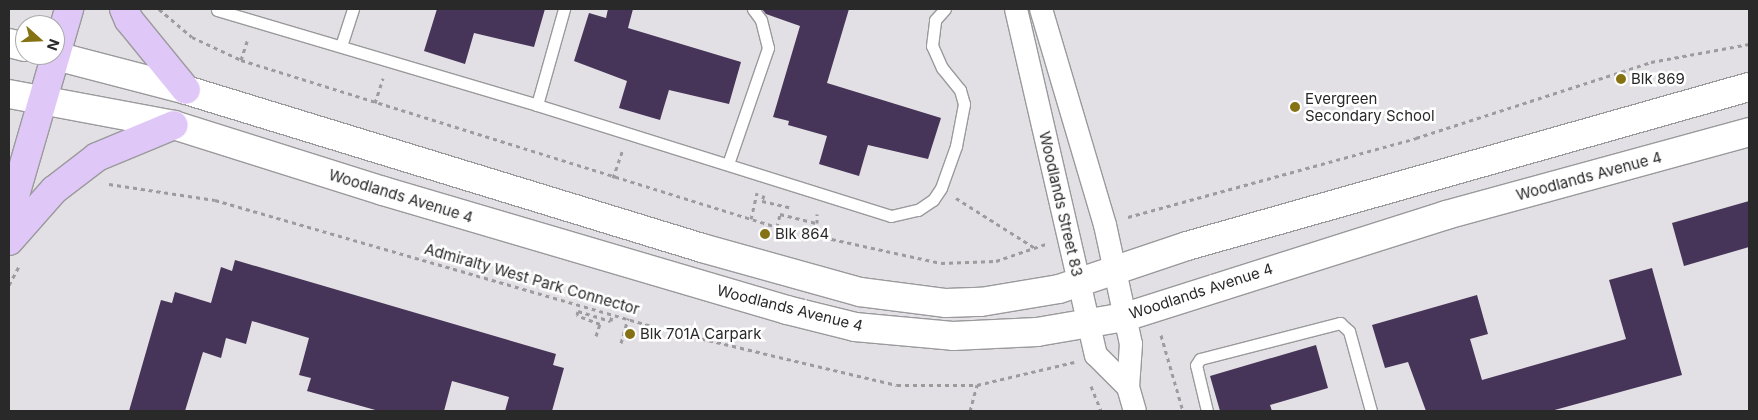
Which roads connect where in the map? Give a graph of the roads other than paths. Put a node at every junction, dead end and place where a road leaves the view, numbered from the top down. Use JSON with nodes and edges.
{"nodes":[{"id":1,"x":70,"y":9,"type":"edge"},
{"id":2,"x":124,"y":9,"type":"edge"},
{"id":3,"x":353,"y":9,"type":"edge"},
{"id":4,"x":564,"y":9,"type":"edge"},
{"id":5,"x":753,"y":9,"type":"edge"},
{"id":6,"x":945,"y":9,"type":"edge"},
{"id":7,"x":1016,"y":9,"type":"edge"},
{"id":8,"x":1041,"y":9,"type":"edge"},
{"id":9,"x":216,"y":10,"type":"dead end"},
{"id":10,"x":65,"y":23,"type":"edge"},
{"id":11,"x":341,"y":46,"type":"junction"},
{"id":12,"x":65,"y":58,"type":"edge"},
{"id":13,"x":51,"y":65,"type":"edge"},
{"id":14,"x":1749,"y":87,"type":"edge"},
{"id":15,"x":186,"y":90,"type":"junction"},
{"id":16,"x":9,"y":94,"type":"edge"},
{"id":17,"x":42,"y":103,"type":"junction"},
{"id":18,"x":537,"y":104,"type":"junction"},
{"id":19,"x":174,"y":125,"type":"junction"},
{"id":20,"x":1749,"y":132,"type":"edge"},
{"id":21,"x":728,"y":164,"type":"junction"},
{"id":22,"x":9,"y":216,"type":"edge"},
{"id":23,"x":9,"y":241,"type":"edge"},
{"id":24,"x":1114,"y":270,"type":"junction"},
{"id":25,"x":1080,"y":282,"type":"junction"},
{"id":26,"x":1125,"y":317,"type":"junction"},
{"id":27,"x":1088,"y":324,"type":"junction"},
{"id":28,"x":1128,"y":386,"type":"junction"},
{"id":29,"x":1135,"y":411,"type":"edge"},
{"id":30,"x":1207,"y":411,"type":"edge"},
{"id":31,"x":1371,"y":411,"type":"edge"}],
"edges":[{"from":1,"to":10,"type":"main road"},
{"from":2,"to":15,"type":"main road"},
{"from":3,"to":11,"type":"lane"},
{"from":4,"to":18,"type":"lane"},
{"from":5,"to":21,"type":"lane"},
{"from":6,"to":21,"type":"lane"},
{"from":7,"to":25,"type":"street","name":"Woodlands Street 83"},
{"from":8,"to":24,"type":"street"},
{"from":9,"to":11,"type":"lane"},
{"from":11,"to":18,"type":"lane"},
{"from":12,"to":15,"type":"main road"},
{"from":13,"to":17,"type":"main road"},
{"from":14,"to":24,"type":"main road"},
{"from":15,"to":25,"type":"main road"},
{"from":16,"to":17,"type":"main road","name":"Woodlands Avenue 4"},
{"from":17,"to":19,"type":"main road","name":"Woodlands Avenue 4"},
{"from":17,"to":22,"type":"main road"},
{"from":18,"to":21,"type":"lane"},
{"from":19,"to":23,"type":"main road"},
{"from":19,"to":27,"type":"main road","name":"Woodlands Avenue 4"},
{"from":20,"to":26,"type":"main road","name":"Woodlands Avenue 4"},
{"from":24,"to":25,"type":"main road"},
{"from":24,"to":26,"type":"street"},
{"from":25,"to":27,"type":"street","name":"Woodlands Street 83"},
{"from":26,"to":27,"type":"main road","name":"Woodlands Avenue 4"},
{"from":26,"to":28,"type":"street"},
{"from":27,"to":28,"type":"street","name":"Woodlands Street 83"},
{"from":28,"to":29,"type":"street"},
{"from":30,"to":31,"type":"lane"}]}
